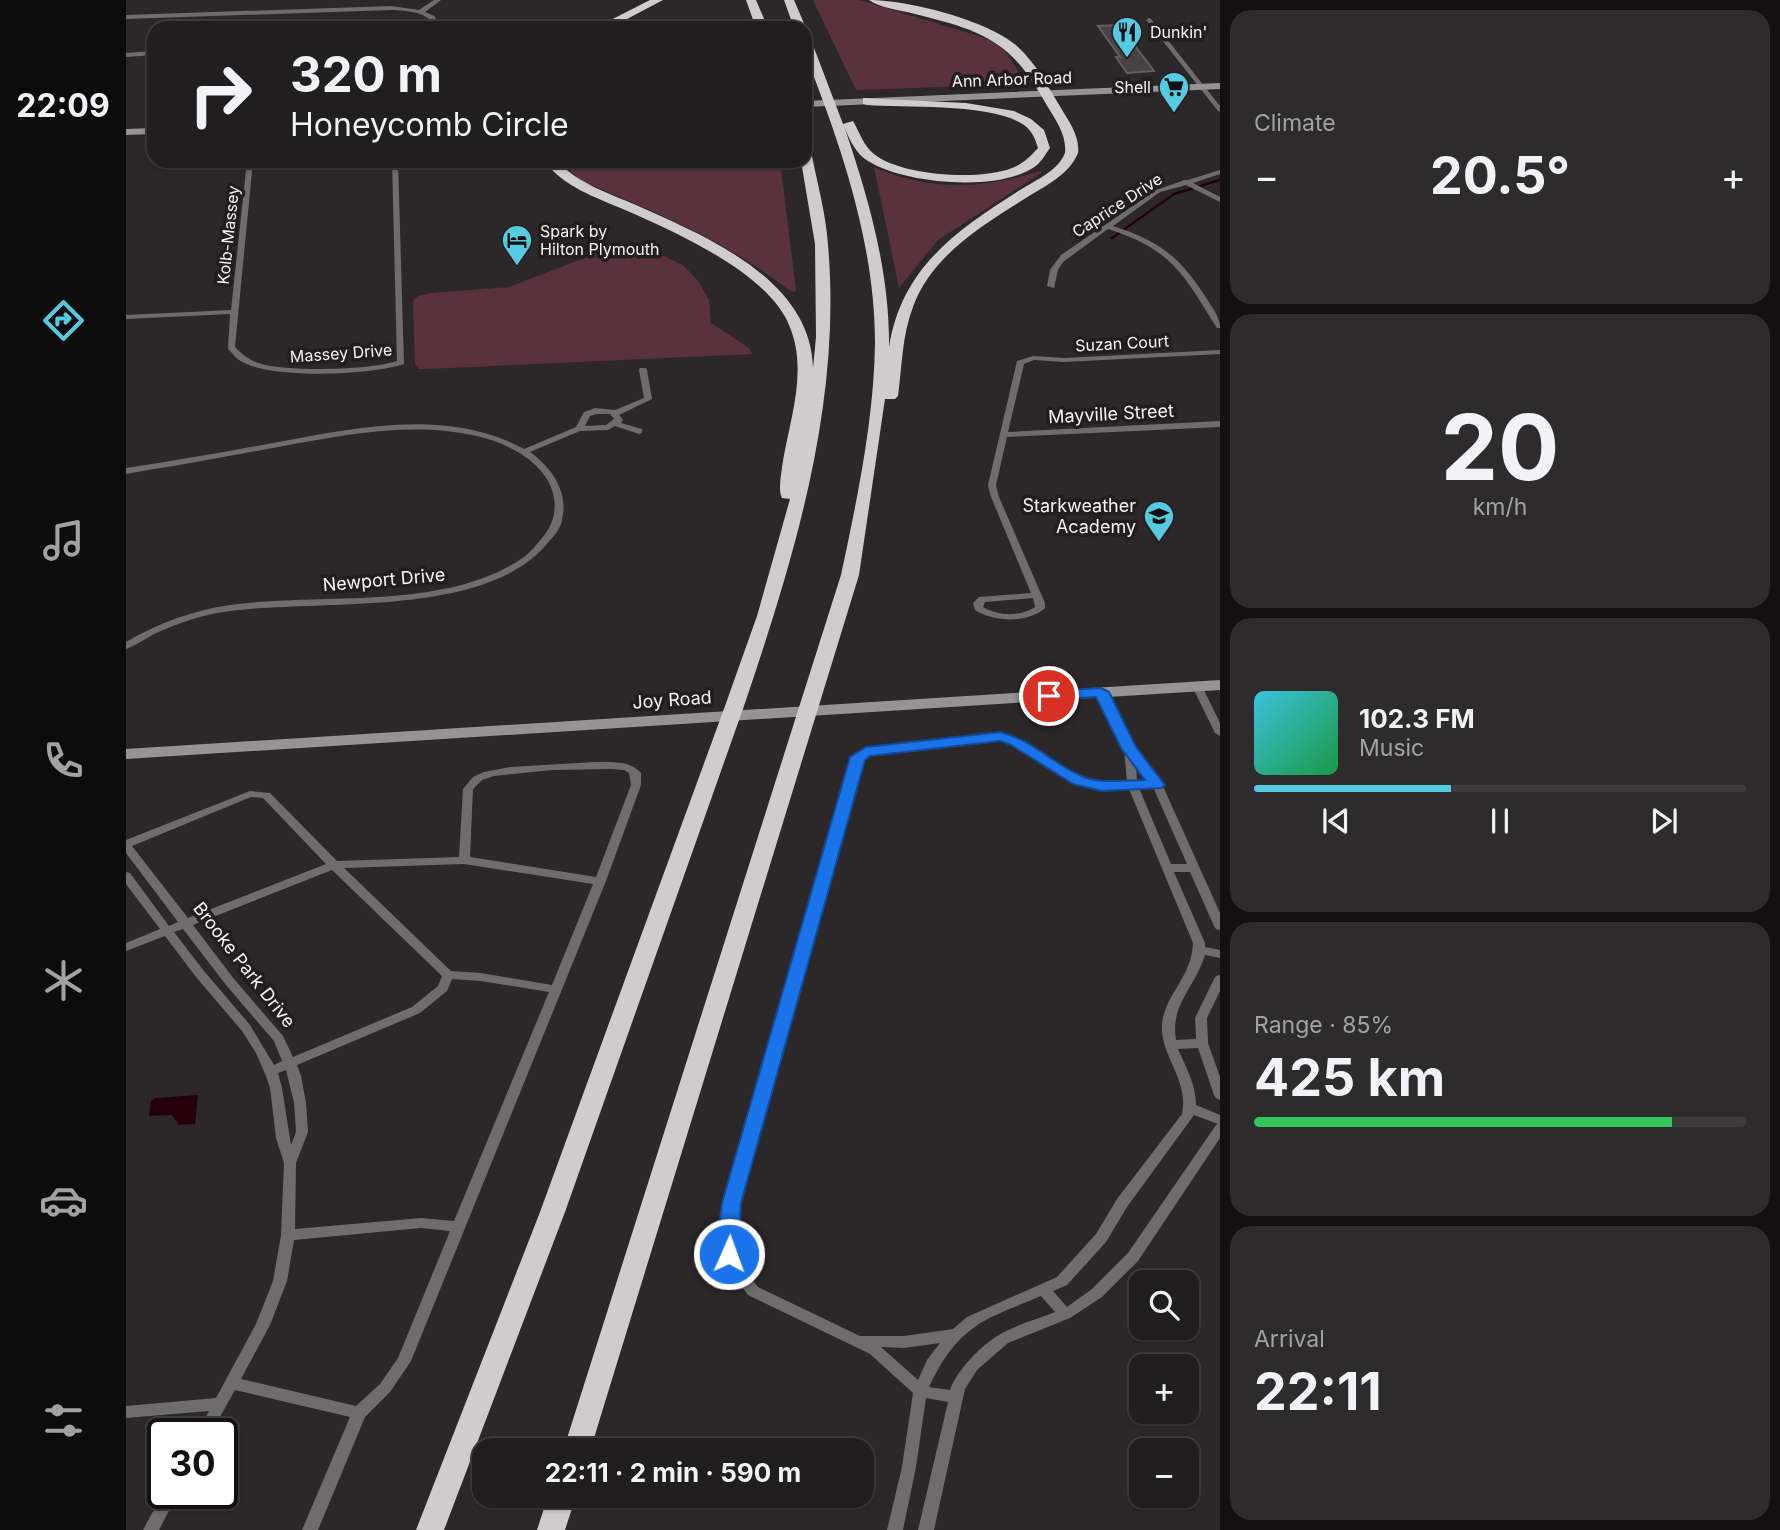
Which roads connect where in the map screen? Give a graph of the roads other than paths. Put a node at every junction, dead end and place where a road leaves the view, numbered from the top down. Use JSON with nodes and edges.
{"nodes":[{"id":1,"x":438,"y":0,"type":"edge"},
{"id":2,"x":658,"y":0,"type":"edge"},
{"id":3,"x":751,"y":0,"type":"edge"},
{"id":4,"x":789,"y":0,"type":"edge"},
{"id":5,"x":874,"y":0,"type":"edge"},
{"id":6,"x":421,"y":12,"type":"junction"},
{"id":7,"x":126,"y":17,"type":"edge"},
{"id":8,"x":1150,"y":20,"type":"dead end"},
{"id":9,"x":436,"y":21,"type":"edge"},
{"id":10,"x":615,"y":21,"type":"edge"},
{"id":11,"x":759,"y":21,"type":"edge"},
{"id":12,"x":797,"y":21,"type":"edge"},
{"id":13,"x":147,"y":54,"type":"edge"},
{"id":14,"x":126,"y":55,"type":"edge"},
{"id":15,"x":812,"y":57,"type":"edge"},
{"id":16,"x":823,"y":84,"type":"junction"},
{"id":17,"x":1220,"y":86,"type":"edge"},
{"id":18,"x":1199,"y":87,"type":"junction"},
{"id":19,"x":1047,"y":94,"type":"junction"},
{"id":20,"x":867,"y":101,"type":"junction"},
{"id":21,"x":812,"y":104,"type":"edge"},
{"id":22,"x":1220,"y":110,"type":"edge"},
{"id":23,"x":147,"y":131,"type":"edge"},
{"id":24,"x":126,"y":132,"type":"edge"},
{"id":25,"x":249,"y":168,"type":"edge"},
{"id":26,"x":395,"y":168,"type":"edge"},
{"id":27,"x":556,"y":168,"type":"edge"},
{"id":28,"x":808,"y":168,"type":"edge"},
{"id":29,"x":1220,"y":172,"type":"edge"},
{"id":30,"x":1185,"y":181,"type":"junction"},
{"id":31,"x":1220,"y":200,"type":"edge"},
{"id":32,"x":1109,"y":227,"type":"junction"},
{"id":33,"x":1051,"y":286,"type":"dead end"},
{"id":34,"x":233,"y":312,"type":"junction"},
{"id":35,"x":126,"y":317,"type":"edge"},
{"id":36,"x":1220,"y":326,"type":"edge"},
{"id":37,"x":1220,"y":352,"type":"edge"},
{"id":38,"x":643,"y":370,"type":"dead end"},
{"id":39,"x":614,"y":414,"type":"junction"},
{"id":40,"x":616,"y":424,"type":"junction"},
{"id":41,"x":1220,"y":424,"type":"edge"},
{"id":42,"x":579,"y":429,"type":"junction"},
{"id":43,"x":639,"y":431,"type":"dead end"},
{"id":44,"x":1004,"y":435,"type":"junction"},
{"id":45,"x":873,"y":439,"type":"junction"},
{"id":46,"x":523,"y":452,"type":"junction"},
{"id":47,"x":126,"y":471,"type":"edge"},
{"id":48,"x":790,"y":537,"type":"junction"},
{"id":49,"x":1036,"y":594,"type":"junction"},
{"id":50,"x":126,"y":646,"type":"edge"},
{"id":51,"x":1197,"y":686,"type":"junction"},
{"id":52,"x":1220,"y":686,"type":"edge"},
{"id":53,"x":1101,"y":692,"type":"junction"},
{"id":54,"x":1220,"y":733,"type":"edge"},
{"id":55,"x":1129,"y":748,"type":"junction"},
{"id":56,"x":126,"y":754,"type":"edge"},
{"id":57,"x":1132,"y":784,"type":"junction"},
{"id":58,"x":1157,"y":785,"type":"junction"},
{"id":59,"x":126,"y":845,"type":"edge"},
{"id":60,"x":464,"y":860,"type":"junction"},
{"id":61,"x":334,"y":865,"type":"junction"},
{"id":62,"x":1167,"y":868,"type":"junction"},
{"id":63,"x":1193,"y":868,"type":"junction"},
{"id":64,"x":126,"y":876,"type":"edge"},
{"id":65,"x":600,"y":881,"type":"junction"},
{"id":66,"x":185,"y":923,"type":"junction"},
{"id":67,"x":1220,"y":926,"type":"edge"},
{"id":68,"x":167,"y":931,"type":"junction"},
{"id":69,"x":126,"y":947,"type":"edge"},
{"id":70,"x":1200,"y":950,"type":"junction"},
{"id":71,"x":1220,"y":954,"type":"edge"},
{"id":72,"x":448,"y":975,"type":"junction"},
{"id":73,"x":1220,"y":979,"type":"edge"},
{"id":74,"x":554,"y":989,"type":"junction"},
{"id":75,"x":269,"y":1026,"type":"junction"},
{"id":76,"x":250,"y":1034,"type":"junction"},
{"id":77,"x":1202,"y":1043,"type":"junction"},
{"id":78,"x":1172,"y":1045,"type":"junction"},
{"id":79,"x":291,"y":1065,"type":"junction"},
{"id":80,"x":271,"y":1071,"type":"junction"},
{"id":81,"x":1220,"y":1095,"type":"edge"},
{"id":82,"x":1191,"y":1108,"type":"junction"},
{"id":83,"x":1220,"y":1120,"type":"edge"},
{"id":84,"x":1220,"y":1128,"type":"edge"},
{"id":85,"x":290,"y":1163,"type":"junction"},
{"id":86,"x":458,"y":1227,"type":"junction"},
{"id":87,"x":288,"y":1236,"type":"junction"},
{"id":88,"x":1043,"y":1289,"type":"junction"},
{"id":89,"x":1065,"y":1314,"type":"junction"},
{"id":90,"x":955,"y":1335,"type":"junction"},
{"id":91,"x":849,"y":1339,"type":"junction"},
{"id":92,"x":231,"y":1383,"type":"junction"},
{"id":93,"x":920,"y":1391,"type":"junction"},
{"id":94,"x":956,"y":1397,"type":"junction"},
{"id":95,"x":220,"y":1404,"type":"junction"},
{"id":96,"x":126,"y":1412,"type":"edge"},
{"id":97,"x":359,"y":1413,"type":"junction"},
{"id":98,"x":212,"y":1418,"type":"edge"},
{"id":99,"x":580,"y":1438,"type":"edge"},
{"id":100,"x":558,"y":1508,"type":"edge"},
{"id":101,"x":162,"y":1509,"type":"edge"},
{"id":102,"x":151,"y":1530,"type":"edge"},
{"id":103,"x":310,"y":1530,"type":"edge"},
{"id":104,"x":430,"y":1530,"type":"edge"},
{"id":105,"x":551,"y":1530,"type":"edge"},
{"id":106,"x":895,"y":1530,"type":"edge"},
{"id":107,"x":926,"y":1530,"type":"edge"}],
"edges":[{"from":1,"to":6,"type":"street"},
{"from":2,"to":10,"type":"highway"},
{"from":3,"to":11,"type":"highway"},
{"from":4,"to":12,"type":"highway"},
{"from":5,"to":19,"type":"highway"},
{"from":6,"to":7,"type":"street"},
{"from":6,"to":9,"type":"street"},
{"from":8,"to":18,"type":"street"},
{"from":13,"to":14,"type":"street"},
{"from":15,"to":16,"type":"highway"},
{"from":16,"to":20,"type":"highway"},
{"from":16,"to":45,"type":"highway"},
{"from":17,"to":18,"type":"street","name":"Ann Arbor Road"},
{"from":18,"to":19,"type":"street","name":"Ann Arbor Road"},
{"from":18,"to":22,"type":"street"},
{"from":19,"to":20,"type":"street","name":"Ann Arbor Road"},
{"from":19,"to":45,"type":"highway"},
{"from":20,"to":21,"type":"street","name":"Ann Arbor Road"},
{"from":23,"to":24,"type":"street"},
{"from":25,"to":34,"type":"street","name":"Kolb-Massey"},
{"from":26,"to":34,"type":"street","name":"Massey Drive"},
{"from":27,"to":48,"type":"highway"},
{"from":28,"to":48,"type":"highway"},
{"from":29,"to":30,"type":"street","name":"Caprice Drive"},
{"from":30,"to":31,"type":"street"},
{"from":30,"to":32,"type":"street","name":"Caprice Drive"},
{"from":32,"to":33,"type":"street","name":"Caprice Drive"},
{"from":32,"to":36,"type":"street"},
{"from":34,"to":35,"type":"street"},
{"from":37,"to":44,"type":"street","name":"Suzan Court"},
{"from":38,"to":39,"type":"street"},
{"from":39,"to":40,"type":"street"},
{"from":39,"to":42,"type":"street"},
{"from":40,"to":42,"type":"street"},
{"from":40,"to":43,"type":"street"},
{"from":41,"to":44,"type":"street","name":"Mayville Street"},
{"from":42,"to":46,"type":"street"},
{"from":44,"to":49,"type":"street"},
{"from":45,"to":99,"type":"highway"},
{"from":46,"to":47,"type":"street","name":"Newport Drive"},
{"from":46,"to":50,"type":"street","name":"Newport Drive"},
{"from":48,"to":104,"type":"highway"},
{"from":49,"to":49,"type":"street"},
{"from":51,"to":52,"type":"street","name":"Joy Road"},
{"from":51,"to":53,"type":"street","name":"Joy Road"},
{"from":51,"to":54,"type":"street"},
{"from":53,"to":55,"type":"street"},
{"from":53,"to":56,"type":"street","name":"Joy Road"},
{"from":55,"to":57,"type":"street"},
{"from":55,"to":58,"type":"street"},
{"from":57,"to":58,"type":"street"},
{"from":57,"to":62,"type":"street"},
{"from":57,"to":91,"type":"street"},
{"from":58,"to":63,"type":"street"},
{"from":59,"to":61,"type":"street"},
{"from":59,"to":66,"type":"street","name":"Brooke Park Drive"},
{"from":60,"to":61,"type":"street"},
{"from":60,"to":65,"type":"street"},
{"from":60,"to":65,"type":"street"},
{"from":61,"to":66,"type":"street"},
{"from":61,"to":72,"type":"street"},
{"from":62,"to":63,"type":"street"},
{"from":62,"to":70,"type":"street"},
{"from":63,"to":67,"type":"street"},
{"from":64,"to":68,"type":"street","name":"Brooke Park Drive"},
{"from":65,"to":74,"type":"street"},
{"from":66,"to":68,"type":"street"},
{"from":66,"to":75,"type":"street","name":"Brooke Park Drive"},
{"from":68,"to":69,"type":"street"},
{"from":68,"to":76,"type":"street","name":"Brooke Park Drive"},
{"from":70,"to":71,"type":"street"},
{"from":70,"to":78,"type":"street"},
{"from":72,"to":74,"type":"street"},
{"from":72,"to":79,"type":"street"},
{"from":73,"to":77,"type":"street"},
{"from":74,"to":86,"type":"street"},
{"from":75,"to":76,"type":"street"},
{"from":75,"to":79,"type":"street","name":"Brooke Park Drive"},
{"from":76,"to":80,"type":"street","name":"Brooke Park Drive"},
{"from":77,"to":78,"type":"street"},
{"from":77,"to":81,"type":"street"},
{"from":78,"to":82,"type":"street"},
{"from":79,"to":80,"type":"street"},
{"from":79,"to":85,"type":"street","name":"Brooke Park Drive"},
{"from":80,"to":85,"type":"street","name":"Brooke Park Drive"},
{"from":82,"to":83,"type":"street"},
{"from":82,"to":88,"type":"street"},
{"from":84,"to":89,"type":"street"},
{"from":85,"to":87,"type":"street","name":"Brooke Park Drive"},
{"from":86,"to":87,"type":"street"},
{"from":86,"to":97,"type":"street"},
{"from":87,"to":92,"type":"street","name":"Brooke Park Drive"},
{"from":88,"to":89,"type":"street"},
{"from":88,"to":90,"type":"street"},
{"from":89,"to":94,"type":"street"},
{"from":90,"to":91,"type":"street"},
{"from":90,"to":93,"type":"street"},
{"from":91,"to":93,"type":"street"},
{"from":92,"to":95,"type":"street","name":"Brooke Park Drive"},
{"from":92,"to":97,"type":"street"},
{"from":93,"to":94,"type":"street"},
{"from":93,"to":106,"type":"street"},
{"from":94,"to":107,"type":"street"},
{"from":95,"to":96,"type":"street"},
{"from":95,"to":98,"type":"street","name":"Brooke Park Drive"},
{"from":97,"to":103,"type":"street"},
{"from":100,"to":105,"type":"highway"},
{"from":101,"to":102,"type":"street"}]}
